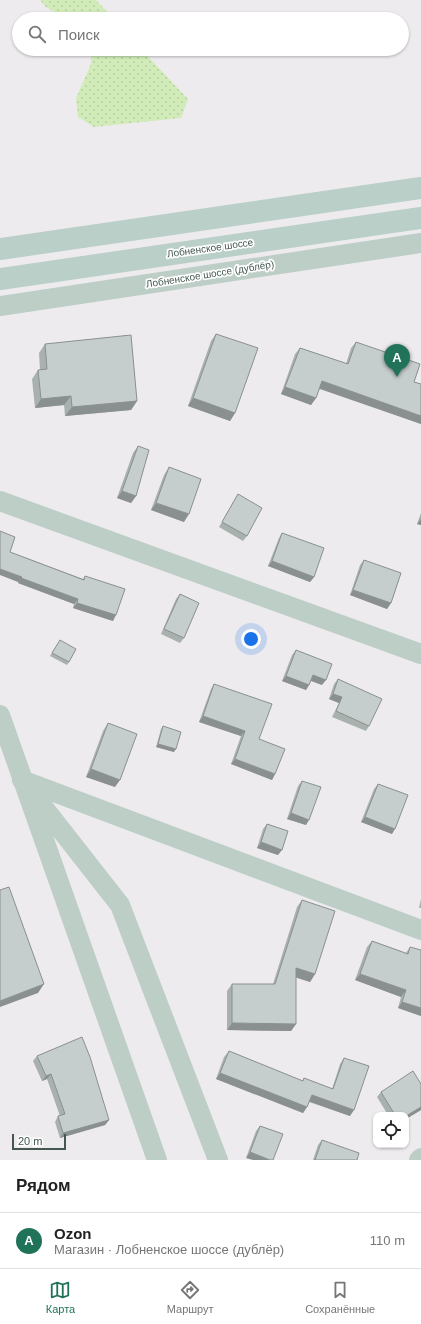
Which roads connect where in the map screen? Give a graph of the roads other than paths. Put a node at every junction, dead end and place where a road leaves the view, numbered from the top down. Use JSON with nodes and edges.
{"nodes":[{"id":1,"x":421,"y":188,"type":"edge"},
{"id":2,"x":421,"y":218,"type":"edge"},
{"id":3,"x":421,"y":243,"type":"edge"},
{"id":4,"x":0,"y":249,"type":"edge"},
{"id":5,"x":0,"y":279,"type":"edge"},
{"id":6,"x":0,"y":306,"type":"edge"},
{"id":7,"x":0,"y":501,"type":"edge"},
{"id":8,"x":421,"y":654,"type":"edge"},
{"id":9,"x":0,"y":715,"type":"edge"},
{"id":10,"x":22,"y":780,"type":"junction"},
{"id":11,"x":421,"y":930,"type":"edge"},
{"id":12,"x":157,"y":1160,"type":"edge"},
{"id":13,"x":218,"y":1160,"type":"edge"}],
"edges":[{"from":1,"to":4,"type":"main road"},
{"from":2,"to":5,"type":"main road","name":"Лобненское шоссе"},
{"from":3,"to":6,"type":"street","name":"Лобненское шоссе (дублёр)"},
{"from":7,"to":8,"type":"street"},
{"from":9,"to":10,"type":"street"},
{"from":10,"to":11,"type":"street"},
{"from":10,"to":12,"type":"street"},
{"from":10,"to":13,"type":"street"}]}
